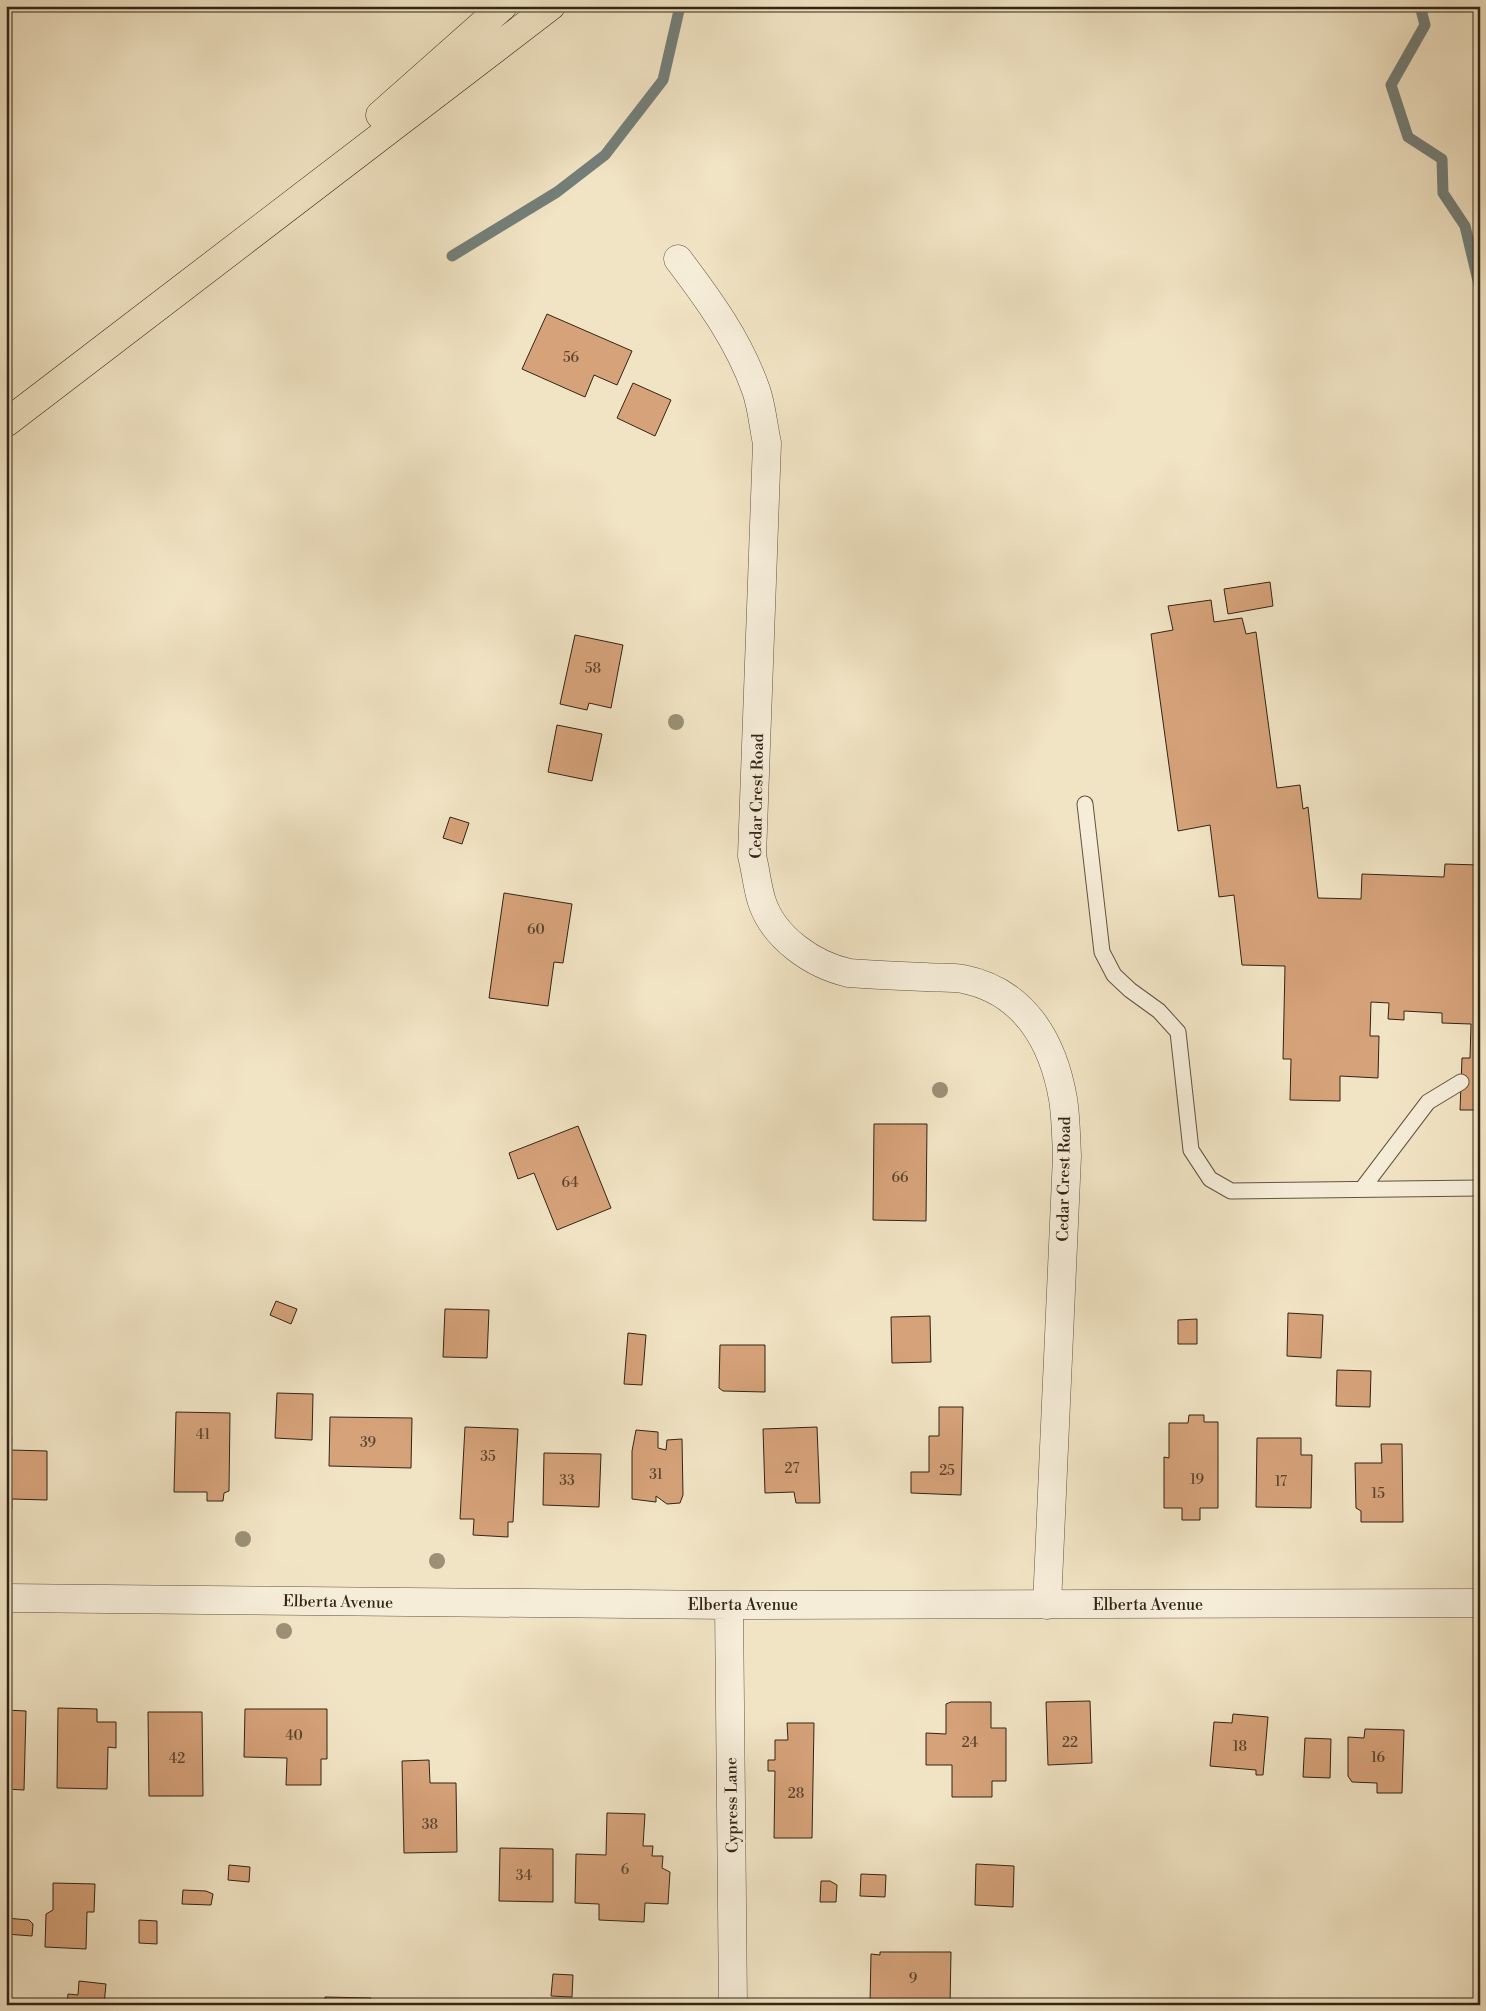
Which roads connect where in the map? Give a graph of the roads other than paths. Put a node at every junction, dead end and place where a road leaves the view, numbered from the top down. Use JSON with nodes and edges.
{"nodes":[{"id":1,"x":503,"y":6,"type":"edge"},
{"id":2,"x":552,"y":6,"type":"edge"},
{"id":3,"x":678,"y":259,"type":"dead end"},
{"id":4,"x":136,"y":324,"type":"junction"},
{"id":5,"x":6,"y":423,"type":"edge"},
{"id":6,"x":1084,"y":804,"type":"dead end"},
{"id":7,"x":1461,"y":1082,"type":"dead end"},
{"id":8,"x":1480,"y":1188,"type":"edge"},
{"id":9,"x":1362,"y":1189,"type":"junction"},
{"id":10,"x":6,"y":1598,"type":"edge"},
{"id":11,"x":1480,"y":1603,"type":"edge"},
{"id":12,"x":1047,"y":1604,"type":"junction"},
{"id":13,"x":729,"y":1605,"type":"junction"},
{"id":14,"x":733,"y":2005,"type":"edge"}],
"edges":[{"from":1,"to":4,"type":"highway"},
{"from":2,"to":4,"type":"highway"},
{"from":3,"to":12,"type":"street","name":"Cedar Crest Road"},
{"from":4,"to":5,"type":"highway"},
{"from":6,"to":9,"type":"lane"},
{"from":7,"to":9,"type":"lane"},
{"from":8,"to":9,"type":"lane"},
{"from":10,"to":13,"type":"street","name":"Elberta Avenue"},
{"from":11,"to":12,"type":"street","name":"Elberta Avenue"},
{"from":12,"to":13,"type":"street","name":"Elberta Avenue"},
{"from":13,"to":14,"type":"street","name":"Cypress Lane"}]}
